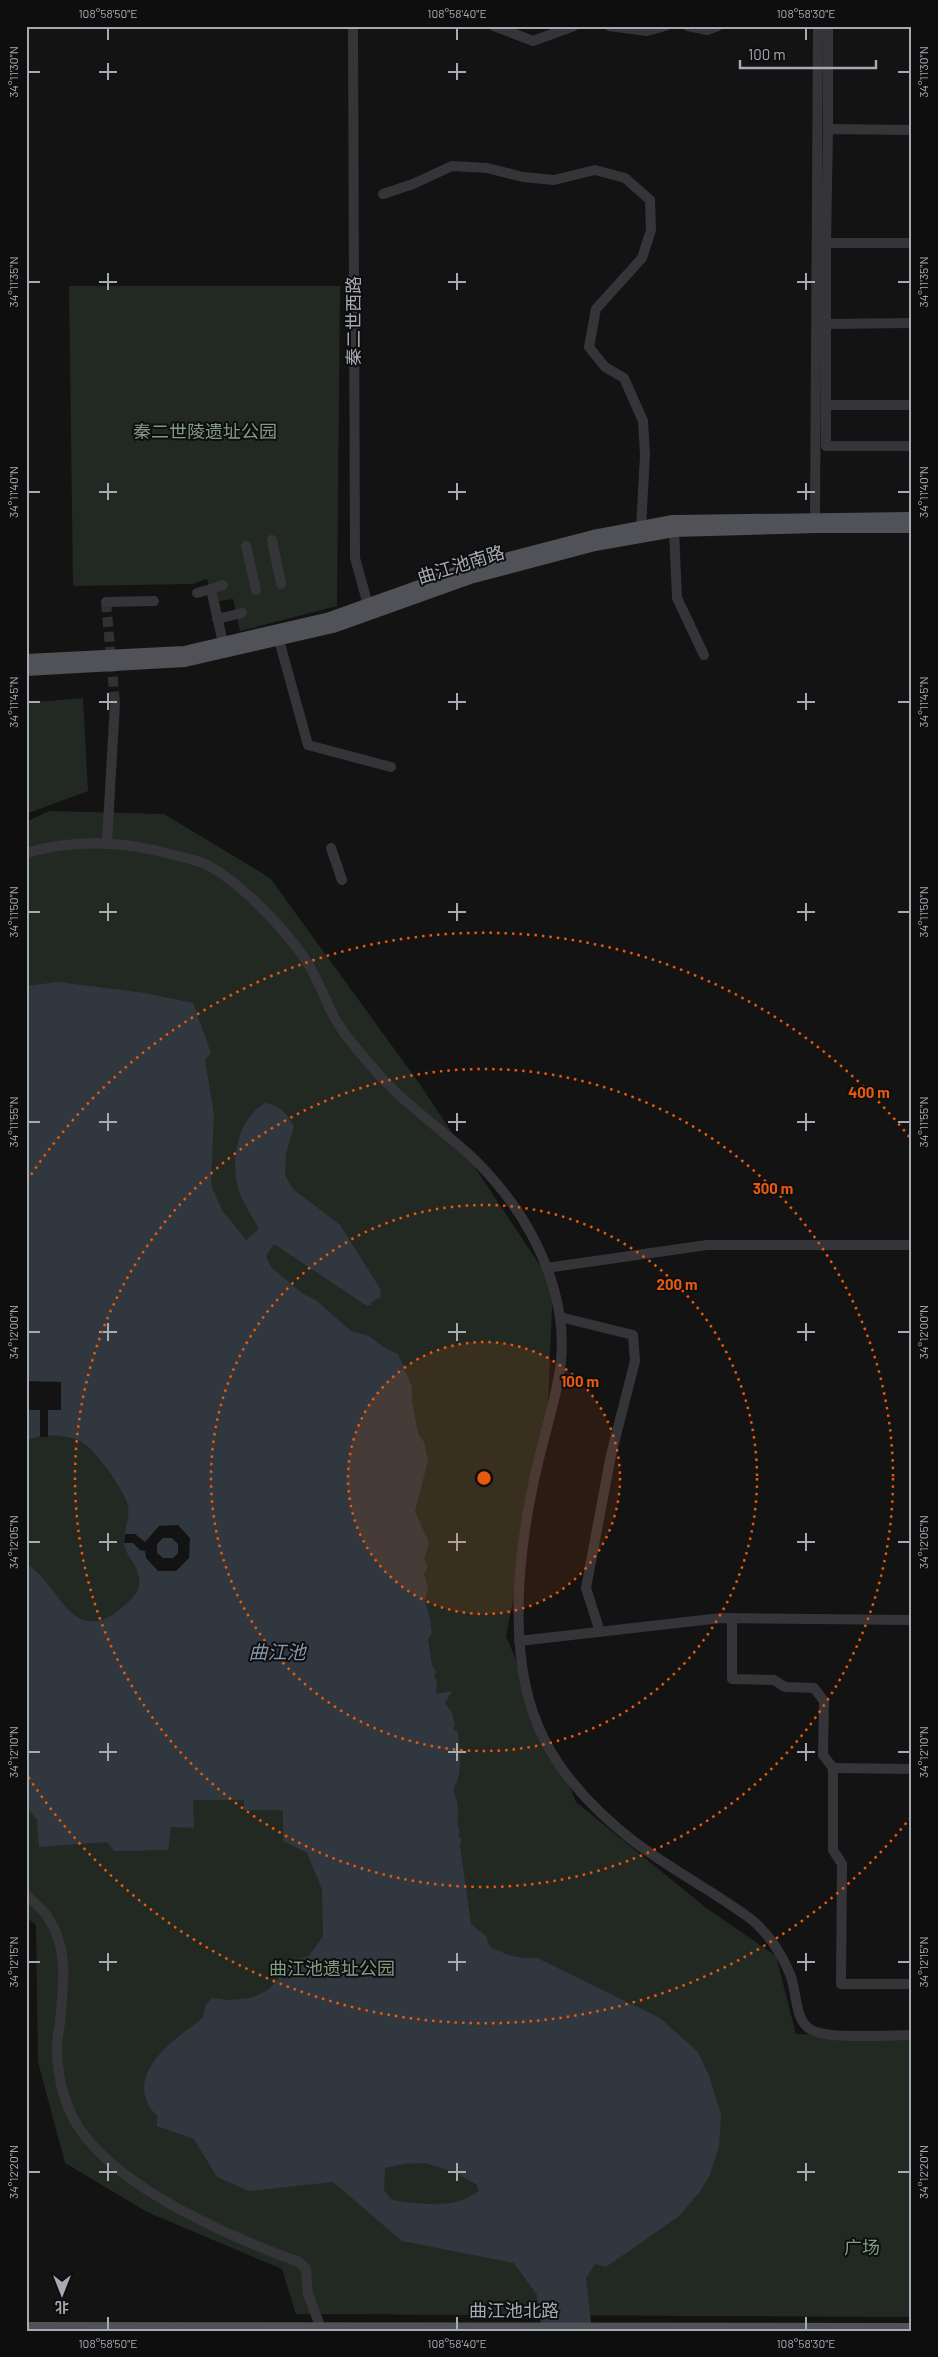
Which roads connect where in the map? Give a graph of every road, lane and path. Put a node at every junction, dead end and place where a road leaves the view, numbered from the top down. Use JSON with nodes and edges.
{"nodes":[{"id":1,"x":353,"y":26,"type":"edge"},
{"id":2,"x":494,"y":26,"type":"edge"},
{"id":3,"x":574,"y":26,"type":"edge"},
{"id":4,"x":609,"y":26,"type":"edge"},
{"id":5,"x":665,"y":26,"type":"edge"},
{"id":6,"x":688,"y":26,"type":"edge"},
{"id":7,"x":718,"y":26,"type":"edge"},
{"id":8,"x":818,"y":26,"type":"edge"},
{"id":9,"x":828,"y":26,"type":"edge"},
{"id":10,"x":828,"y":129,"type":"junction"},
{"id":11,"x":912,"y":130,"type":"edge"},
{"id":12,"x":383,"y":194,"type":"dead end"},
{"id":13,"x":826,"y":243,"type":"junction"},
{"id":14,"x":912,"y":243,"type":"edge"},
{"id":15,"x":912,"y":323,"type":"edge"},
{"id":16,"x":826,"y":324,"type":"junction"},
{"id":17,"x":826,"y":405,"type":"junction"},
{"id":18,"x":912,"y":405,"type":"edge"},
{"id":19,"x":912,"y":446,"type":"edge"},
{"id":20,"x":815,"y":517,"type":"junction"},
{"id":21,"x":912,"y":518,"type":"edge"},
{"id":22,"x":641,"y":527,"type":"junction"},
{"id":23,"x":912,"y":527,"type":"edge"},
{"id":24,"x":674,"y":531,"type":"junction"},
{"id":25,"x":272,"y":540,"type":"dead end"},
{"id":26,"x":246,"y":546,"type":"dead end"},
{"id":27,"x":281,"y":584,"type":"dead end"},
{"id":28,"x":223,"y":585,"type":"dead end"},
{"id":29,"x":211,"y":589,"type":"junction"},
{"id":30,"x":256,"y":590,"type":"dead end"},
{"id":31,"x":197,"y":593,"type":"dead end"},
{"id":32,"x":154,"y":601,"type":"dead end"},
{"id":33,"x":106,"y":602,"type":"dead end"},
{"id":34,"x":369,"y":608,"type":"junction"},
{"id":35,"x":242,"y":613,"type":"dead end"},
{"id":36,"x":217,"y":619,"type":"junction"},
{"id":37,"x":279,"y":640,"type":"junction"},
{"id":38,"x":222,"y":643,"type":"junction"},
{"id":39,"x":704,"y":655,"type":"dead end"},
{"id":40,"x":26,"y":660,"type":"edge"},
{"id":41,"x":26,"y":670,"type":"edge"},
{"id":42,"x":115,"y":703,"type":"tunnel mouth"},
{"id":43,"x":391,"y":767,"type":"dead end"},
{"id":44,"x":107,"y":842,"type":"junction"},
{"id":45,"x":331,"y":848,"type":"dead end"},
{"id":46,"x":26,"y":853,"type":"edge"},
{"id":47,"x":342,"y":880,"type":"dead end"},
{"id":48,"x":912,"y":1245,"type":"edge"},
{"id":49,"x":546,"y":1268,"type":"junction"},
{"id":50,"x":560,"y":1317,"type":"junction"},
{"id":51,"x":732,"y":1618,"type":"junction"},
{"id":52,"x":912,"y":1620,"type":"edge"},
{"id":53,"x":600,"y":1632,"type":"junction"},
{"id":54,"x":519,"y":1640,"type":"junction"},
{"id":55,"x":833,"y":1768,"type":"junction"},
{"id":56,"x":912,"y":1768,"type":"edge"},
{"id":57,"x":26,"y":1895,"type":"edge"},
{"id":58,"x":912,"y":1984,"type":"edge"},
{"id":59,"x":912,"y":2035,"type":"edge"},
{"id":60,"x":26,"y":2328,"type":"edge"},
{"id":61,"x":108,"y":2329,"type":"edge"},
{"id":62,"x":321,"y":2329,"type":"edge"},
{"id":63,"x":912,"y":2329,"type":"edge"}],
"edges":[{"from":1,"to":34,"type":"street","name":"秦二世西路"},
{"from":2,"to":3,"type":"street"},
{"from":4,"to":5,"type":"street"},
{"from":6,"to":7,"type":"street"},
{"from":8,"to":20,"type":"street"},
{"from":9,"to":10,"type":"street"},
{"from":10,"to":11,"type":"street"},
{"from":10,"to":13,"type":"street"},
{"from":12,"to":22,"type":"street"},
{"from":13,"to":14,"type":"street"},
{"from":13,"to":16,"type":"street"},
{"from":15,"to":16,"type":"street"},
{"from":16,"to":17,"type":"street"},
{"from":17,"to":18,"type":"street"},
{"from":17,"to":19,"type":"street"},
{"from":20,"to":21,"type":"main road","name":"曲江池南路"},
{"from":20,"to":22,"type":"main road","name":"曲江池南路"},
{"from":22,"to":34,"type":"main road","name":"曲江池南路"},
{"from":23,"to":24,"type":"main road","name":"曲江池南路"},
{"from":24,"to":34,"type":"main road","name":"曲江池南路"},
{"from":24,"to":39,"type":"street"},
{"from":25,"to":27,"type":"street"},
{"from":26,"to":30,"type":"street"},
{"from":28,"to":29,"type":"street"},
{"from":29,"to":31,"type":"street"},
{"from":29,"to":36,"type":"street"},
{"from":32,"to":33,"type":"street"},
{"from":34,"to":37,"type":"main road","name":"曲江池南路"},
{"from":34,"to":38,"type":"main road","name":"曲江池南路"},
{"from":35,"to":36,"type":"street"},
{"from":36,"to":38,"type":"street"},
{"from":37,"to":41,"type":"main road","name":"曲江池南路"},
{"from":37,"to":43,"type":"street"},
{"from":38,"to":40,"type":"main road","name":"曲江池南路"},
{"from":42,"to":44,"type":"street"},
{"from":44,"to":46,"type":"street"},
{"from":44,"to":49,"type":"street"},
{"from":45,"to":47,"type":"street"},
{"from":48,"to":49,"type":"street"},
{"from":49,"to":50,"type":"street"},
{"from":50,"to":53,"type":"street"},
{"from":50,"to":54,"type":"street"},
{"from":51,"to":52,"type":"street"},
{"from":51,"to":53,"type":"street"},
{"from":51,"to":55,"type":"street"},
{"from":53,"to":54,"type":"street"},
{"from":54,"to":59,"type":"street"},
{"from":55,"to":56,"type":"street"},
{"from":55,"to":58,"type":"street"},
{"from":57,"to":62,"type":"street"},
{"from":60,"to":61,"type":"main road","name":"曲江池北路"},
{"from":61,"to":62,"type":"main road","name":"曲江池北路"},
{"from":62,"to":63,"type":"main road","name":"曲江池北路"}]}
